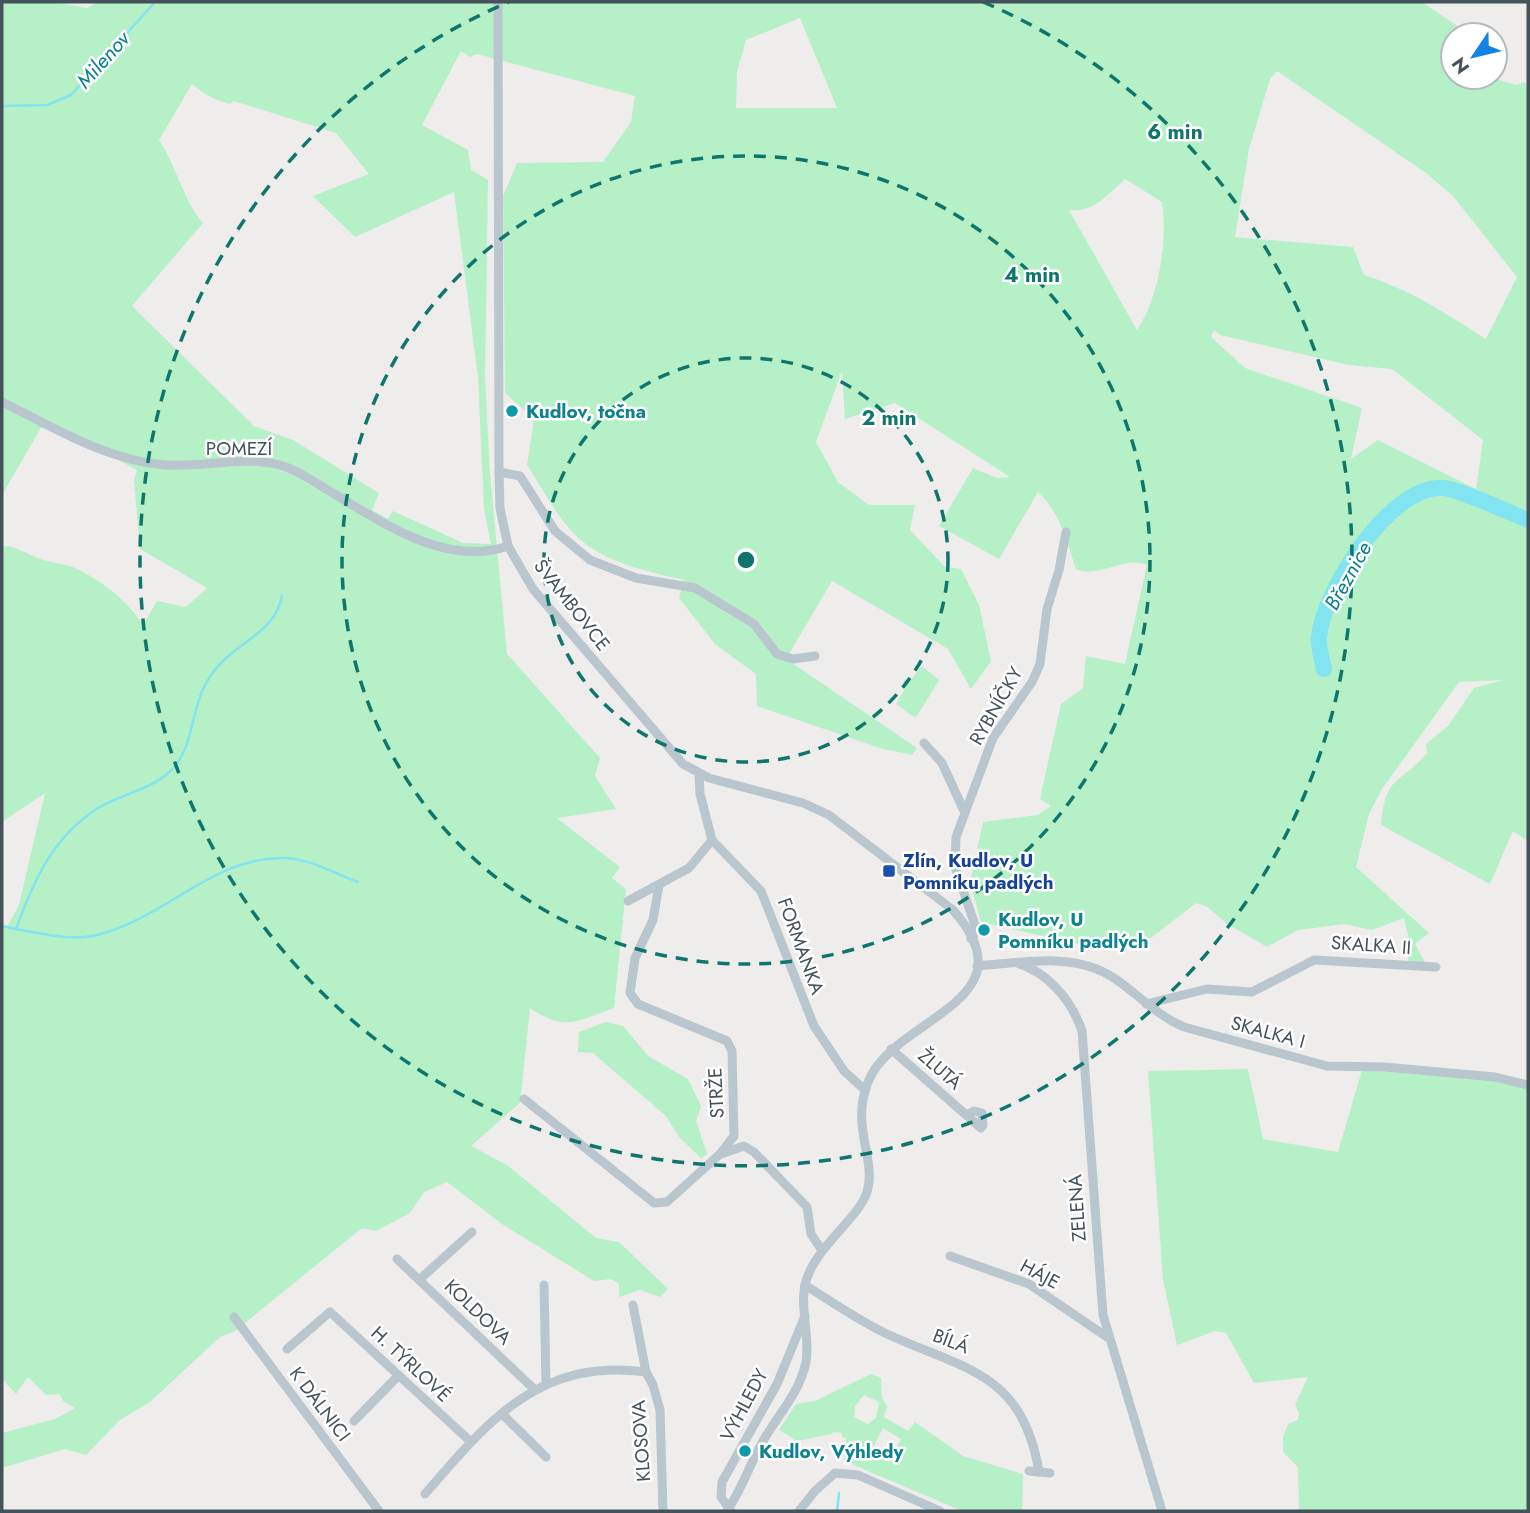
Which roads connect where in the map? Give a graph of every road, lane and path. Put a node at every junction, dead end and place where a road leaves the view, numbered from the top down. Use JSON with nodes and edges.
{"nodes":[{"id":1,"x":498,"y":2,"type":"edge"},
{"id":2,"x":2,"y":402,"type":"edge"},
{"id":3,"x":499,"y":472,"type":"junction"},
{"id":4,"x":1066,"y":532,"type":"dead end"},
{"id":5,"x":508,"y":546,"type":"junction"},
{"id":6,"x":815,"y":656,"type":"dead end"},
{"id":7,"x":924,"y":743,"type":"dead end"},
{"id":8,"x":699,"y":774,"type":"junction"},
{"id":9,"x":965,"y":813,"type":"junction"},
{"id":10,"x":712,"y":840,"type":"junction"},
{"id":11,"x":659,"y":885,"type":"junction"},
{"id":12,"x":628,"y":901,"type":"dead end"},
{"id":13,"x":971,"y":939,"type":"junction"},
{"id":14,"x":1017,"y":963,"type":"junction"},
{"id":15,"x":977,"y":966,"type":"junction"},
{"id":16,"x":1436,"y":967,"type":"dead end"},
{"id":17,"x":1146,"y":1004,"type":"junction"},
{"id":18,"x":891,"y":1049,"type":"junction"},
{"id":19,"x":1528,"y":1085,"type":"edge"},
{"id":20,"x":865,"y":1090,"type":"junction"},
{"id":21,"x":524,"y":1098,"type":"dead end"},
{"id":22,"x":966,"y":1115,"type":"dead end"},
{"id":23,"x":720,"y":1154,"type":"junction"},
{"id":24,"x":472,"y":1232,"type":"dead end"},
{"id":25,"x":821,"y":1249,"type":"junction"},
{"id":26,"x":950,"y":1256,"type":"dead end"},
{"id":27,"x":397,"y":1259,"type":"dead end"},
{"id":28,"x":419,"y":1280,"type":"junction"},
{"id":29,"x":544,"y":1285,"type":"dead end"},
{"id":30,"x":804,"y":1285,"type":"junction"},
{"id":31,"x":633,"y":1305,"type":"dead end"},
{"id":32,"x":806,"y":1315,"type":"junction"},
{"id":33,"x":234,"y":1317,"type":"dead end"},
{"id":34,"x":1107,"y":1337,"type":"junction"},
{"id":35,"x":287,"y":1349,"type":"dead end"},
{"id":36,"x":646,"y":1371,"type":"junction"},
{"id":37,"x":398,"y":1376,"type":"junction"},
{"id":38,"x":546,"y":1384,"type":"junction"},
{"id":39,"x":535,"y":1391,"type":"junction"},
{"id":40,"x":502,"y":1414,"type":"junction"},
{"id":41,"x":354,"y":1421,"type":"dead end"},
{"id":42,"x":470,"y":1441,"type":"junction"},
{"id":43,"x":546,"y":1457,"type":"dead end"},
{"id":44,"x":1049,"y":1473,"type":"dead end"},
{"id":45,"x":425,"y":1494,"type":"dead end"},
{"id":46,"x":379,"y":1511,"type":"edge"},
{"id":47,"x":663,"y":1511,"type":"edge"},
{"id":48,"x":729,"y":1511,"type":"edge"},
{"id":49,"x":799,"y":1511,"type":"edge"},
{"id":50,"x":938,"y":1511,"type":"edge"},
{"id":51,"x":1162,"y":1511,"type":"edge"}],
"edges":[{"from":1,"to":3,"type":"street","name":"ŠVAMBOVCE"},
{"from":2,"to":5,"type":"street","name":"POMEZÍ"},
{"from":3,"to":5,"type":"street","name":"ŠVAMBOVCE"},
{"from":3,"to":6,"type":"street"},
{"from":4,"to":9,"type":"street","name":"RYBNÍČKY"},
{"from":5,"to":8,"type":"street","name":"ŠVAMBOVCE"},
{"from":7,"to":9,"type":"street"},
{"from":8,"to":10,"type":"street","name":"FORMANKA"},
{"from":8,"to":13,"type":"street","name":"ŠVAMBOVCE"},
{"from":9,"to":13,"type":"street","name":"RYBNÍČKY"},
{"from":10,"to":11,"type":"street"},
{"from":10,"to":20,"type":"street","name":"FORMANKA"},
{"from":11,"to":12,"type":"street"},
{"from":11,"to":23,"type":"street","name":"STRŽE"},
{"from":13,"to":15,"type":"street"},
{"from":14,"to":15,"type":"street"},
{"from":14,"to":17,"type":"street","name":"SKALKA I"},
{"from":14,"to":34,"type":"street","name":"ZELENÁ"},
{"from":15,"to":18,"type":"street"},
{"from":16,"to":17,"type":"street","name":"SKALKA II"},
{"from":17,"to":19,"type":"street","name":"SKALKA I"},
{"from":18,"to":20,"type":"street"},
{"from":18,"to":22,"type":"street","name":"ŽLUTÁ"},
{"from":20,"to":25,"type":"street"},
{"from":21,"to":23,"type":"street","name":"STRŽE"},
{"from":23,"to":25,"type":"street"},
{"from":24,"to":28,"type":"street"},
{"from":25,"to":30,"type":"street"},
{"from":26,"to":34,"type":"street","name":"HÁJE"},
{"from":27,"to":28,"type":"street","name":"KOLDOVA"},
{"from":28,"to":39,"type":"street","name":"KOLDOVA"},
{"from":29,"to":38,"type":"street"},
{"from":30,"to":32,"type":"street"},
{"from":30,"to":44,"type":"street","name":"BÍLÁ"},
{"from":31,"to":36,"type":"street","name":"KLOSOVA"},
{"from":32,"to":48,"type":"street"},
{"from":32,"to":48,"type":"street","name":"VÝHLEDY"},
{"from":33,"to":46,"type":"street","name":"K DÁLNICI"},
{"from":34,"to":51,"type":"street","name":"ZELENÁ"},
{"from":35,"to":37,"type":"street","name":"H. TÝRLOVÉ"},
{"from":36,"to":38,"type":"street"},
{"from":36,"to":47,"type":"street","name":"KLOSOVA"},
{"from":37,"to":41,"type":"street"},
{"from":37,"to":42,"type":"street","name":"H. TÝRLOVÉ"},
{"from":38,"to":39,"type":"street"},
{"from":39,"to":40,"type":"street"},
{"from":40,"to":42,"type":"street"},
{"from":40,"to":43,"type":"street"},
{"from":42,"to":45,"type":"street"},
{"from":49,"to":50,"type":"street"}]}
